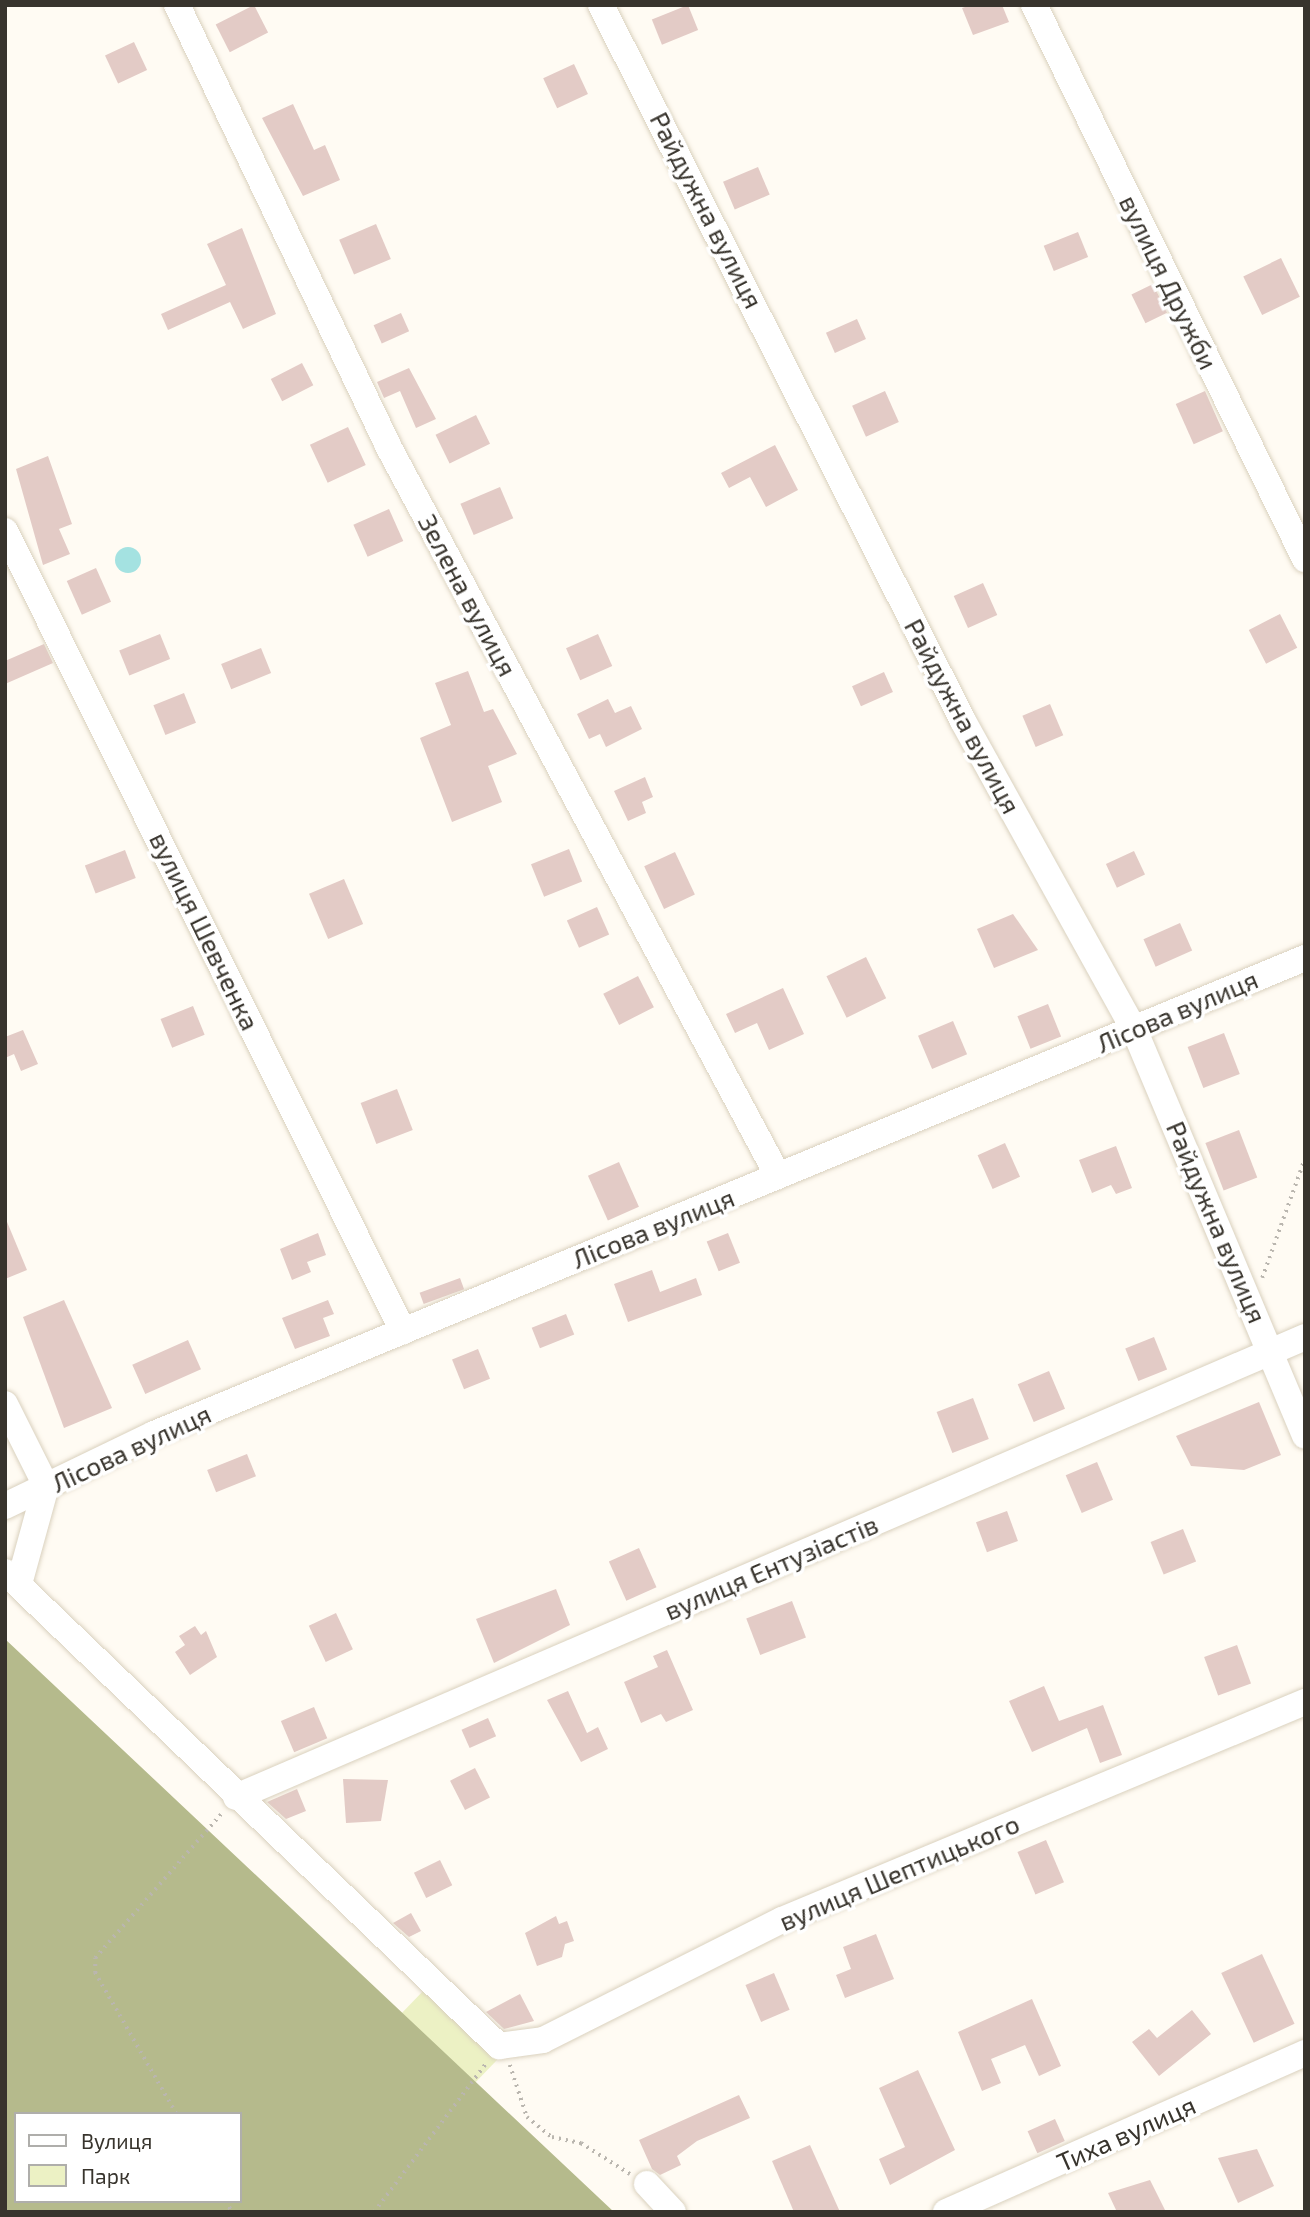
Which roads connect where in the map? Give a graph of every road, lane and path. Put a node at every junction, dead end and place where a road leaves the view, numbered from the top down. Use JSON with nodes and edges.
{"nodes":[{"id":1,"x":177,"y":5,"type":"edge"},
{"id":2,"x":601,"y":5,"type":"edge"},
{"id":3,"x":1034,"y":5,"type":"edge"},
{"id":4,"x":5,"y":531,"type":"edge"},
{"id":5,"x":1305,"y":559,"type":"edge"},
{"id":6,"x":1305,"y":958,"type":"edge"},
{"id":7,"x":1133,"y":1029,"type":"junction"},
{"id":8,"x":1305,"y":1158,"type":"edge"},
{"id":9,"x":778,"y":1176,"type":"junction"},
{"id":10,"x":1252,"y":1308,"type":"junction"},
{"id":11,"x":403,"y":1331,"type":"junction"},
{"id":12,"x":1305,"y":1337,"type":"edge"},
{"id":13,"x":1270,"y":1351,"type":"junction"},
{"id":14,"x":5,"y":1404,"type":"edge"},
{"id":15,"x":1305,"y":1436,"type":"edge"},
{"id":16,"x":46,"y":1486,"type":"junction"},
{"id":17,"x":5,"y":1506,"type":"edge"},
{"id":18,"x":12,"y":1578,"type":"edge"},
{"id":19,"x":1305,"y":1702,"type":"edge"},
{"id":20,"x":236,"y":1797,"type":"junction"},
{"id":21,"x":499,"y":2046,"type":"junction"},
{"id":22,"x":1305,"y":2053,"type":"edge"},
{"id":23,"x":175,"y":2112,"type":"edge"},
{"id":24,"x":647,"y":2184,"type":"joint"},
{"id":25,"x":374,"y":2212,"type":"edge"},
{"id":26,"x":673,"y":2212,"type":"edge"},
{"id":27,"x":946,"y":2212,"type":"edge"}],
"edges":[{"from":1,"to":9,"type":"street","name":"Зелена вулиця"},
{"from":2,"to":7,"type":"street","name":"Райдужна вулиця"},
{"from":3,"to":5,"type":"street","name":"вулиця Дружби"},
{"from":4,"to":11,"type":"street","name":"вулиця Шевченка"},
{"from":6,"to":7,"type":"street","name":"Лісова вулиця"},
{"from":7,"to":9,"type":"street","name":"Лісова вулиця"},
{"from":7,"to":10,"type":"street","name":"Райдужна вулиця"},
{"from":8,"to":10,"type":"path"},
{"from":9,"to":11,"type":"street","name":"Лісова вулиця"},
{"from":10,"to":13,"type":"street","name":"Райдужна вулиця"},
{"from":11,"to":16,"type":"street","name":"Лісова вулиця"},
{"from":12,"to":13,"type":"street","name":"вулиця Ентузіастів"},
{"from":13,"to":15,"type":"street","name":"Райдужна вулиця"},
{"from":13,"to":20,"type":"street","name":"вулиця Ентузіастів"},
{"from":14,"to":16,"type":"street"},
{"from":16,"to":17,"type":"street","name":"Лісова вулиця"},
{"from":16,"to":18,"type":"street"},
{"from":18,"to":20,"type":"street"},
{"from":19,"to":21,"type":"street","name":"вулиця Шептицького"},
{"from":20,"to":21,"type":"street"},
{"from":20,"to":23,"type":"path"},
{"from":21,"to":24,"type":"path"},
{"from":21,"to":25,"type":"path"},
{"from":22,"to":27,"type":"street","name":"Тиха вулиця"},
{"from":24,"to":26,"type":"street"}]}
